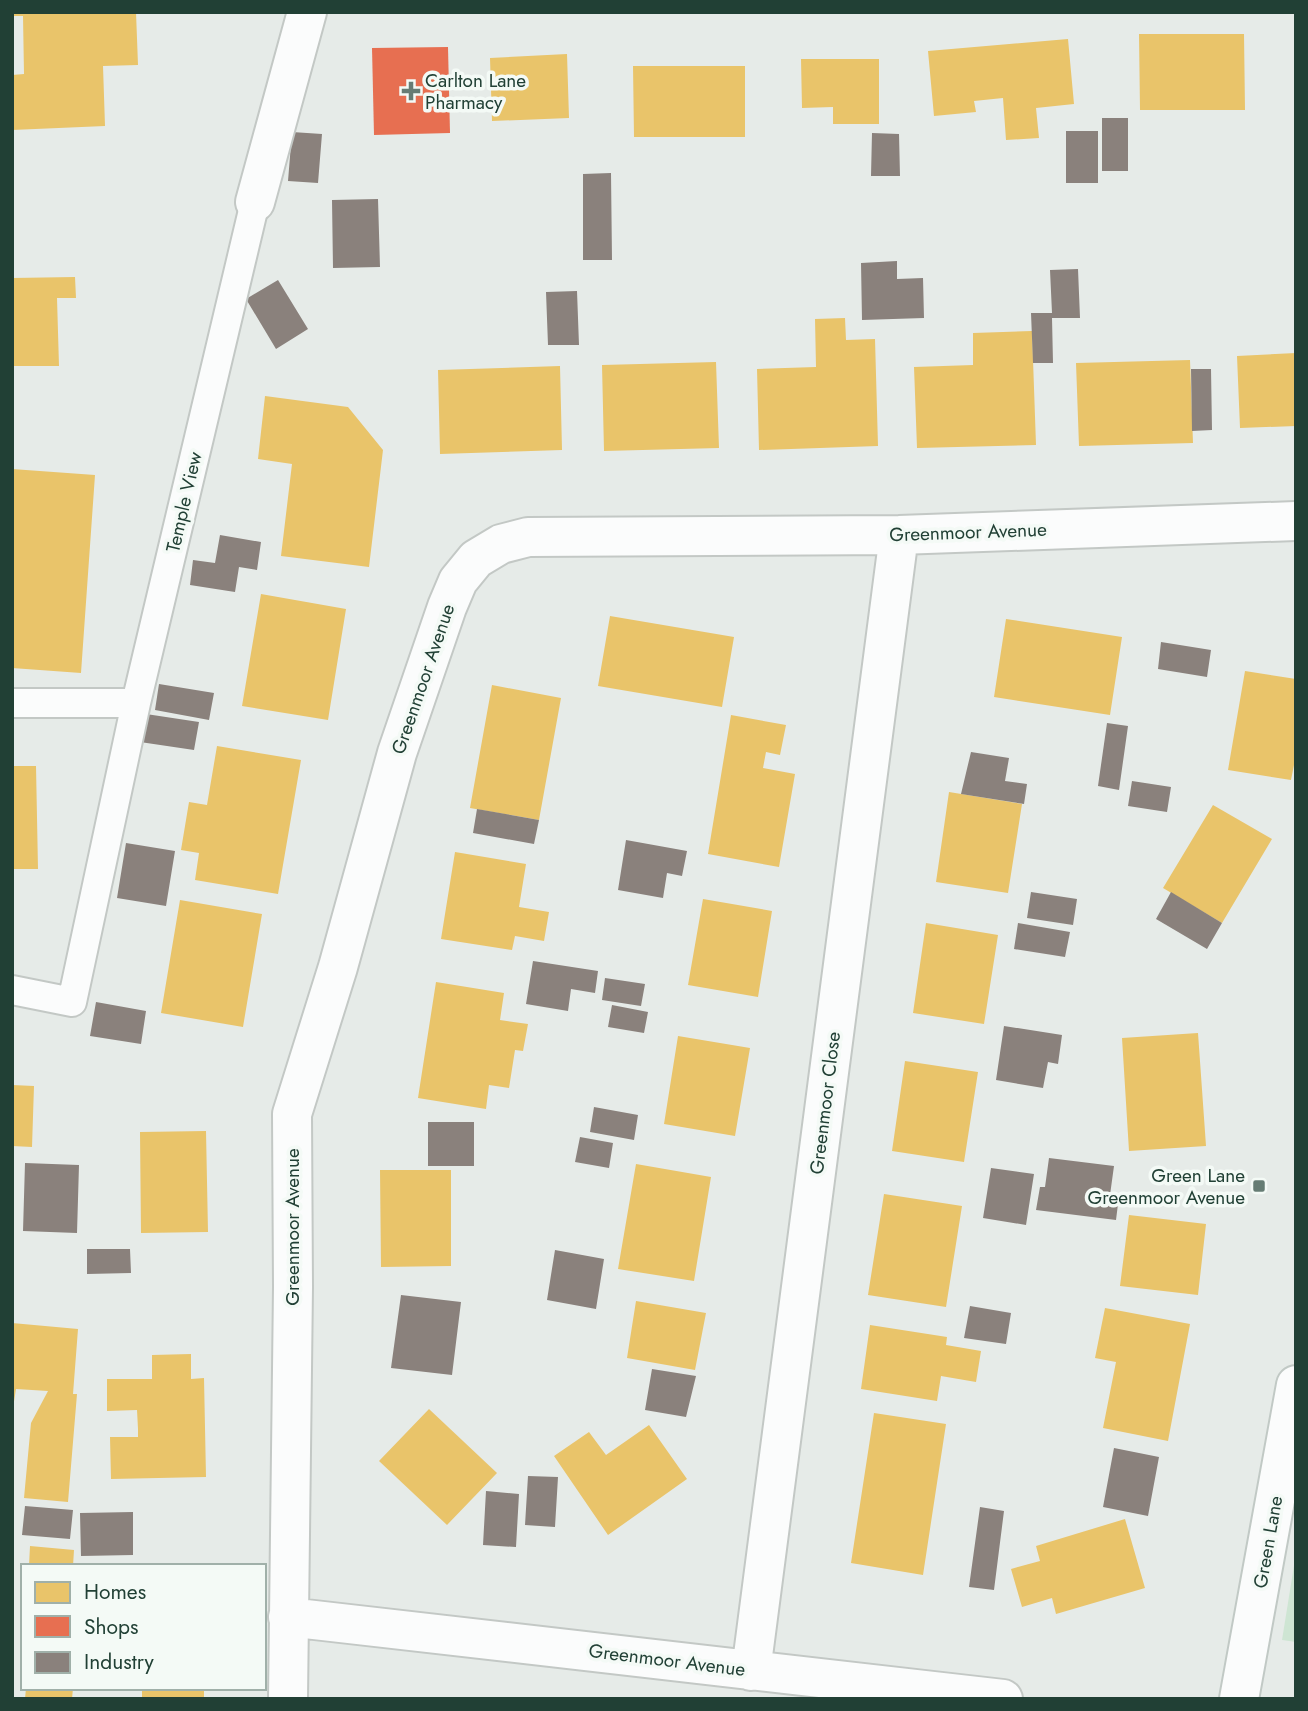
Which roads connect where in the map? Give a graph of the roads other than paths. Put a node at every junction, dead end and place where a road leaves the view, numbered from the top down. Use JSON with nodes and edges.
{"nodes":[{"id":1,"x":307,"y":12,"type":"edge"},
{"id":2,"x":255,"y":202,"type":"joint"},
{"id":3,"x":1296,"y":521,"type":"edge"},
{"id":4,"x":899,"y":535,"type":"junction"},
{"id":5,"x":12,"y":703,"type":"edge"},
{"id":6,"x":136,"y":703,"type":"junction"},
{"id":7,"x":12,"y":990,"type":"edge"},
{"id":8,"x":1296,"y":1385,"type":"edge"},
{"id":9,"x":288,"y":1617,"type":"junction"},
{"id":10,"x":739,"y":1679,"type":"edge"},
{"id":11,"x":288,"y":1699,"type":"edge"},
{"id":12,"x":1003,"y":1699,"type":"edge"},
{"id":13,"x":1239,"y":1699,"type":"edge"}],
"edges":[{"from":1,"to":2,"type":"street","name":"Temple View"},
{"from":2,"to":6,"type":"lane","name":"Temple View"},
{"from":3,"to":4,"type":"street","name":"Greenmoor Avenue"},
{"from":4,"to":9,"type":"street","name":"Greenmoor Avenue"},
{"from":4,"to":10,"type":"street","name":"Greenmoor Close"},
{"from":5,"to":6,"type":"lane"},
{"from":6,"to":7,"type":"lane","name":"Temple View"},
{"from":8,"to":13,"type":"street","name":"Green Lane"},
{"from":9,"to":10,"type":"street","name":"Greenmoor Avenue"},
{"from":9,"to":11,"type":"street","name":"Greenmoor Avenue"},
{"from":10,"to":12,"type":"street","name":"Greenmoor Avenue"}]}
